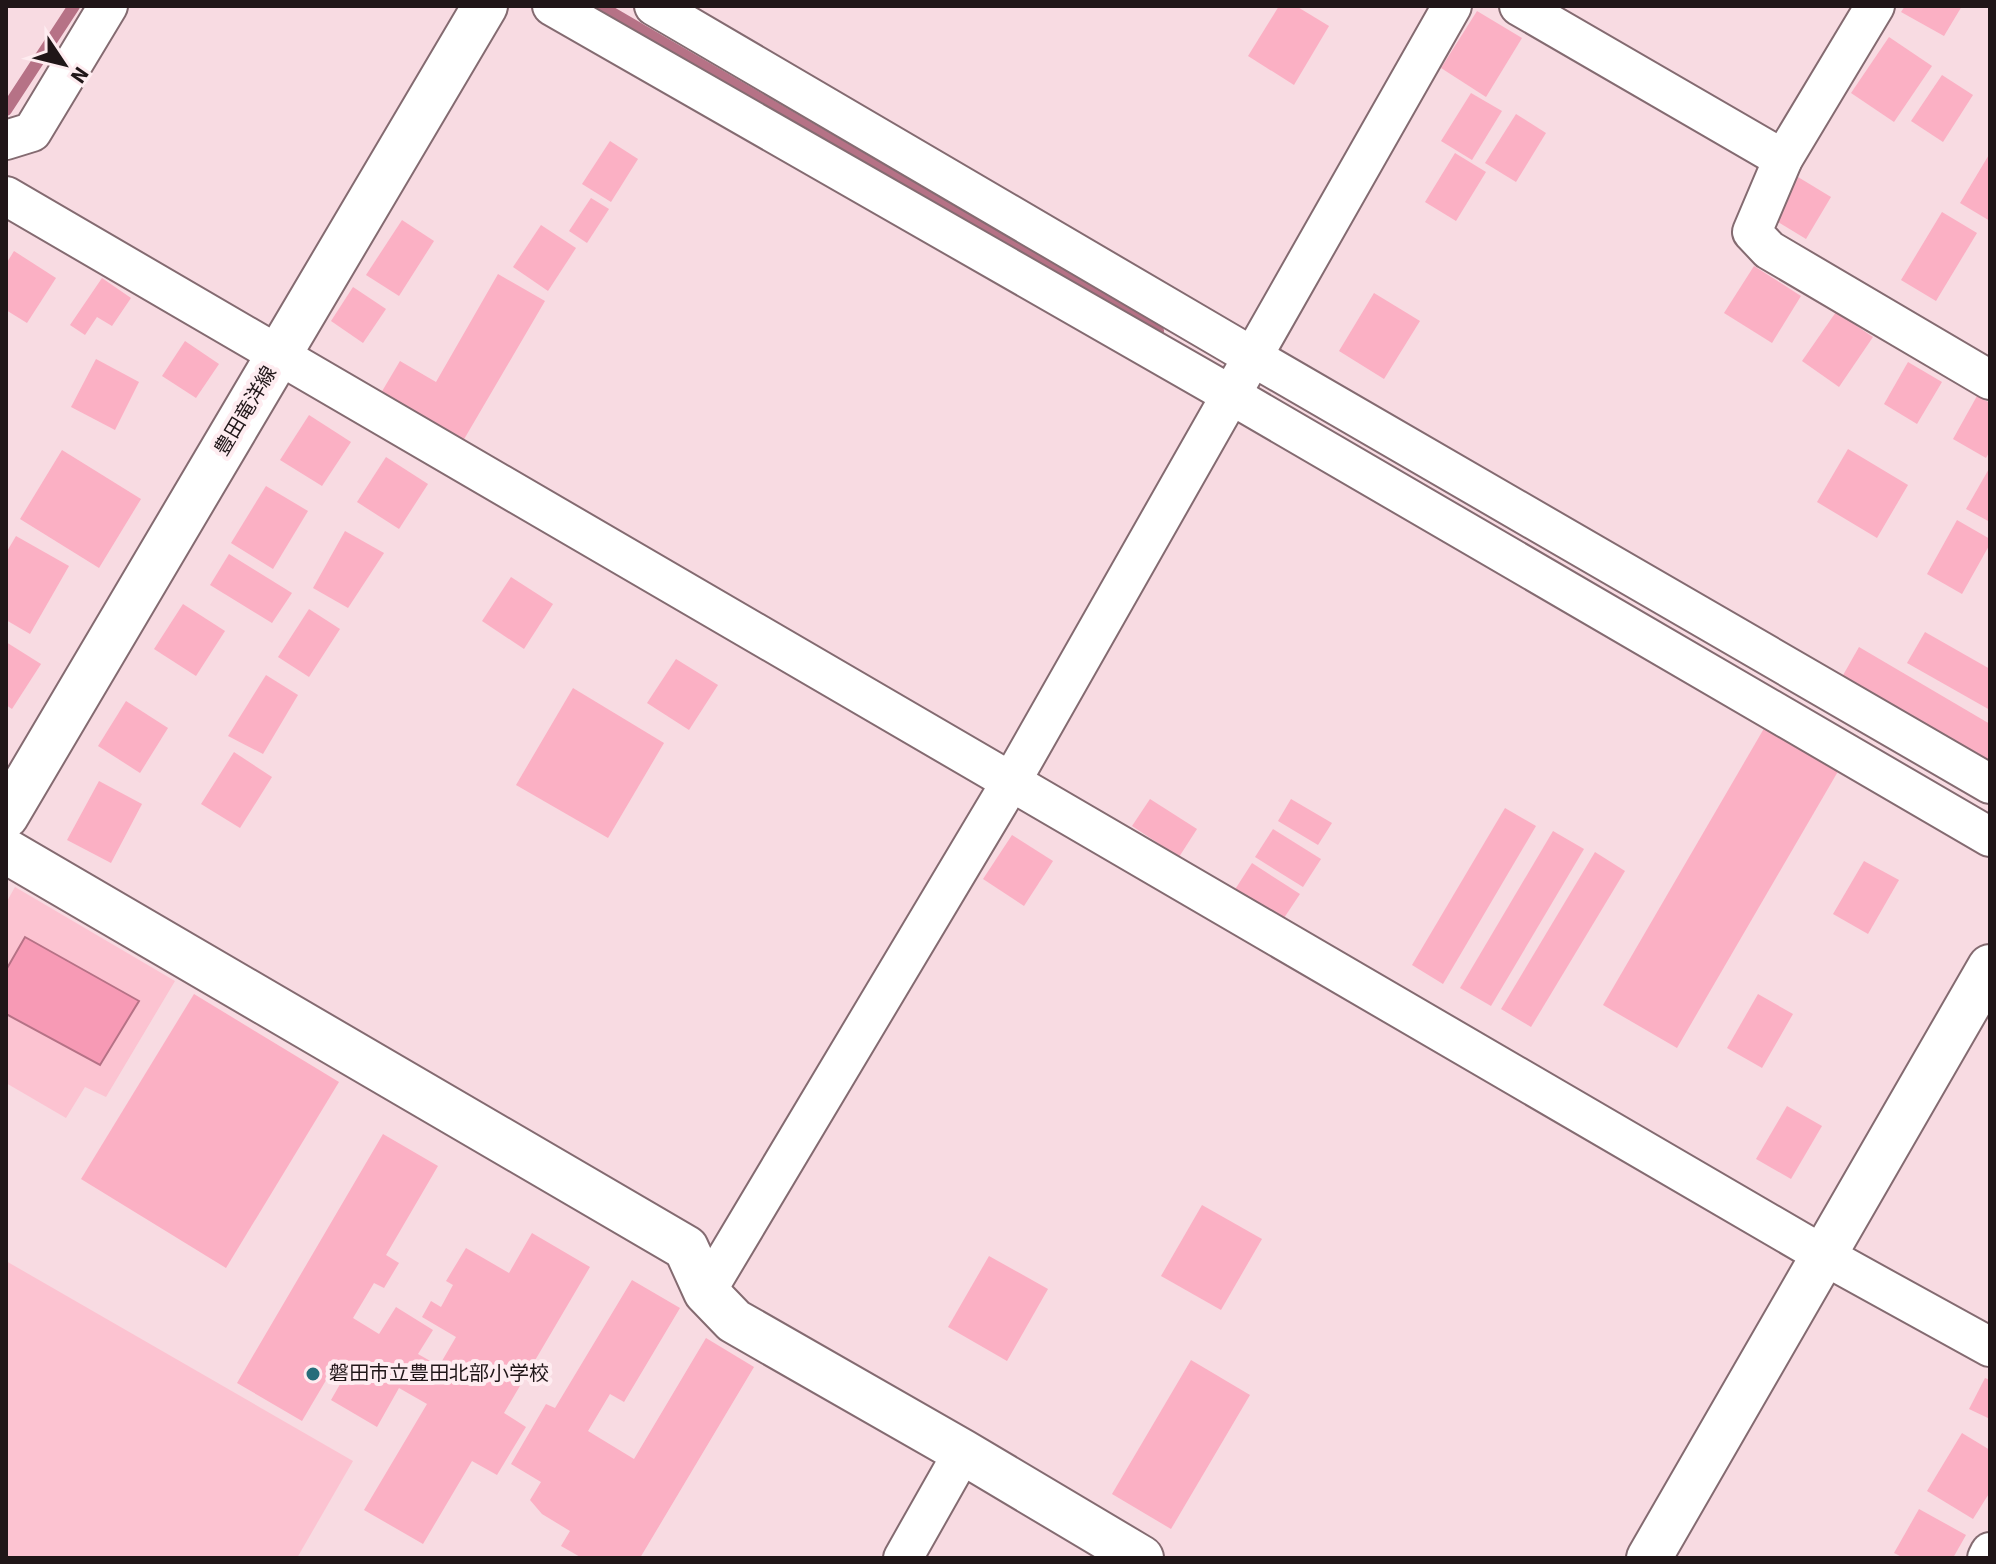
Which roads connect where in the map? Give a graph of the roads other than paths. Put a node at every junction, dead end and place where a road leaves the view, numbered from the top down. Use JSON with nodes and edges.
{"nodes":[{"id":1,"x":108,"y":6,"type":"edge"},
{"id":2,"x":485,"y":6,"type":"edge"},
{"id":3,"x":552,"y":6,"type":"edge"},
{"id":4,"x":654,"y":6,"type":"edge"},
{"id":5,"x":1452,"y":6,"type":"edge"},
{"id":6,"x":1519,"y":6,"type":"edge"},
{"id":7,"x":1875,"y":6,"type":"edge"},
{"id":8,"x":6,"y":140,"type":"edge"},
{"id":9,"x":1783,"y":159,"type":"junction"},
{"id":10,"x":6,"y":196,"type":"edge"},
{"id":11,"x":280,"y":355,"type":"junction"},
{"id":12,"x":1253,"y":357,"type":"junction"},
{"id":13,"x":1990,"y":380,"type":"edge"},
{"id":14,"x":1231,"y":395,"type":"junction"},
{"id":15,"x":1012,"y":780,"type":"junction"},
{"id":16,"x":1990,"y":784,"type":"edge"},
{"id":17,"x":6,"y":816,"type":"edge"},
{"id":18,"x":1990,"y":837,"type":"edge"},
{"id":19,"x":6,"y":851,"type":"edge"},
{"id":20,"x":1990,"y":967,"type":"edge"},
{"id":21,"x":1825,"y":1256,"type":"junction"},
{"id":22,"x":706,"y":1292,"type":"junction"},
{"id":23,"x":1990,"y":1347,"type":"edge"},
{"id":24,"x":963,"y":1452,"type":"junction"},
{"id":25,"x":1990,"y":1552,"type":"edge"},
{"id":26,"x":903,"y":1558,"type":"edge"},
{"id":27,"x":1141,"y":1558,"type":"edge"},
{"id":28,"x":1649,"y":1558,"type":"edge"},
{"id":29,"x":1987,"y":1558,"type":"edge"}],
"edges":[{"from":1,"to":8,"type":"street"},
{"from":2,"to":11,"type":"street","name":"豊田竜洋線"},
{"from":3,"to":14,"type":"street"},
{"from":4,"to":12,"type":"street"},
{"from":5,"to":12,"type":"street"},
{"from":6,"to":9,"type":"street"},
{"from":7,"to":9,"type":"street"},
{"from":9,"to":13,"type":"street"},
{"from":10,"to":11,"type":"street"},
{"from":11,"to":15,"type":"street"},
{"from":11,"to":17,"type":"street","name":"豊田竜洋線"},
{"from":12,"to":14,"type":"street"},
{"from":12,"to":16,"type":"street"},
{"from":14,"to":15,"type":"street"},
{"from":14,"to":18,"type":"street"},
{"from":15,"to":21,"type":"street"},
{"from":15,"to":22,"type":"street"},
{"from":19,"to":22,"type":"street"},
{"from":20,"to":21,"type":"street"},
{"from":21,"to":23,"type":"street"},
{"from":21,"to":28,"type":"street"},
{"from":22,"to":24,"type":"street"},
{"from":24,"to":26,"type":"street"},
{"from":24,"to":27,"type":"street"},
{"from":25,"to":29,"type":"street"}]}
